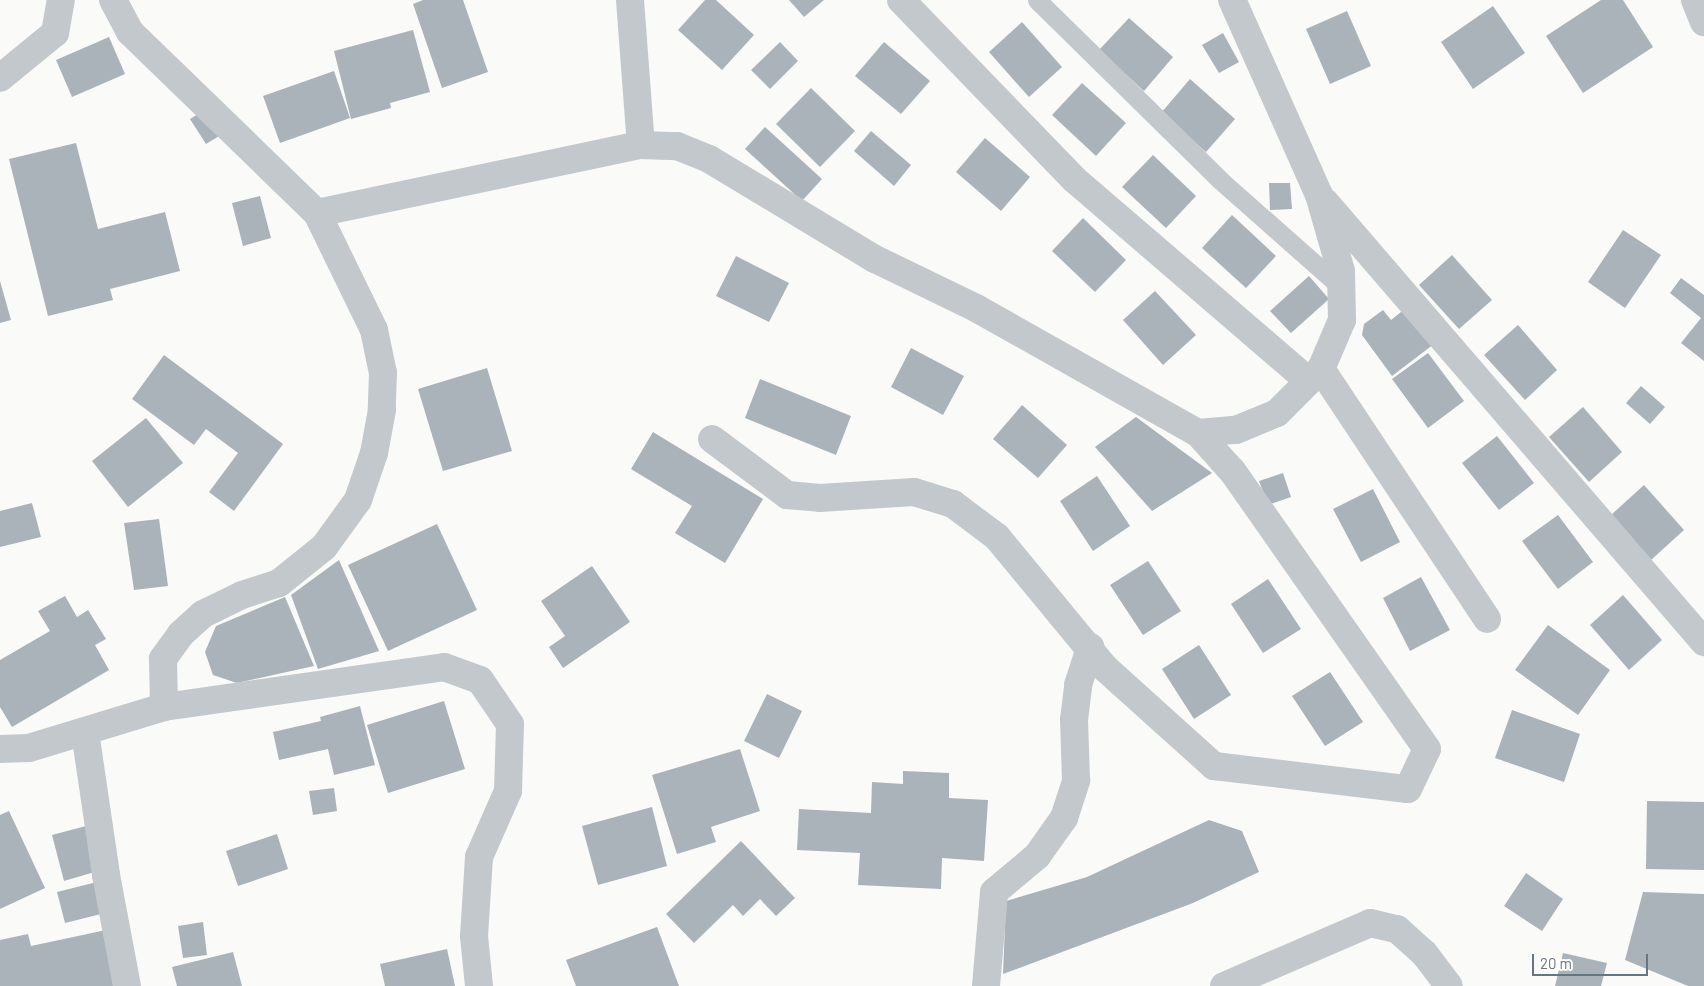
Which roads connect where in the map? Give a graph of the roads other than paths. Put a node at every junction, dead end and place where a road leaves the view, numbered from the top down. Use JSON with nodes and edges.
{"nodes":[{"id":1,"x":62,"y":0,"type":"edge"},
{"id":2,"x":113,"y":0,"type":"edge"},
{"id":3,"x":630,"y":0,"type":"edge"},
{"id":4,"x":901,"y":0,"type":"edge"},
{"id":5,"x":1037,"y":0,"type":"edge"},
{"id":6,"x":1232,"y":0,"type":"edge"},
{"id":7,"x":1695,"y":0,"type":"edge"},
{"id":8,"x":1704,"y":22,"type":"edge"},
{"id":9,"x":0,"y":78,"type":"edge"},
{"id":10,"x":641,"y":145,"type":"junction"},
{"id":11,"x":1319,"y":196,"type":"junction"},
{"id":12,"x":317,"y":213,"type":"junction"},
{"id":13,"x":1342,"y":288,"type":"junction"},
{"id":14,"x":1315,"y":375,"type":"junction"},
{"id":15,"x":1198,"y":433,"type":"junction"},
{"id":16,"x":712,"y":439,"type":"dead end"},
{"id":17,"x":1486,"y":619,"type":"dead end"},
{"id":18,"x":1704,"y":642,"type":"edge"},
{"id":19,"x":1090,"y":646,"type":"junction"},
{"id":20,"x":164,"y":707,"type":"junction"},
{"id":21,"x":85,"y":732,"type":"junction"},
{"id":22,"x":0,"y":749,"type":"edge"},
{"id":23,"x":127,"y":986,"type":"edge"},
{"id":24,"x":479,"y":986,"type":"edge"},
{"id":25,"x":986,"y":986,"type":"edge"},
{"id":26,"x":1224,"y":986,"type":"edge"},
{"id":27,"x":1449,"y":986,"type":"edge"}],
"edges":[{"from":1,"to":9,"type":"street"},
{"from":2,"to":12,"type":"street"},
{"from":3,"to":10,"type":"street"},
{"from":4,"to":14,"type":"street"},
{"from":5,"to":13,"type":"lane"},
{"from":6,"to":11,"type":"street"},
{"from":7,"to":8,"type":"street"},
{"from":10,"to":12,"type":"street"},
{"from":10,"to":15,"type":"street"},
{"from":11,"to":13,"type":"street"},
{"from":11,"to":18,"type":"street"},
{"from":12,"to":20,"type":"street"},
{"from":13,"to":14,"type":"street"},
{"from":14,"to":15,"type":"street"},
{"from":14,"to":17,"type":"street"},
{"from":15,"to":19,"type":"street"},
{"from":16,"to":19,"type":"street"},
{"from":19,"to":25,"type":"street"},
{"from":20,"to":21,"type":"street"},
{"from":20,"to":24,"type":"street"},
{"from":21,"to":22,"type":"street"},
{"from":21,"to":23,"type":"street"},
{"from":26,"to":27,"type":"street"}]}
